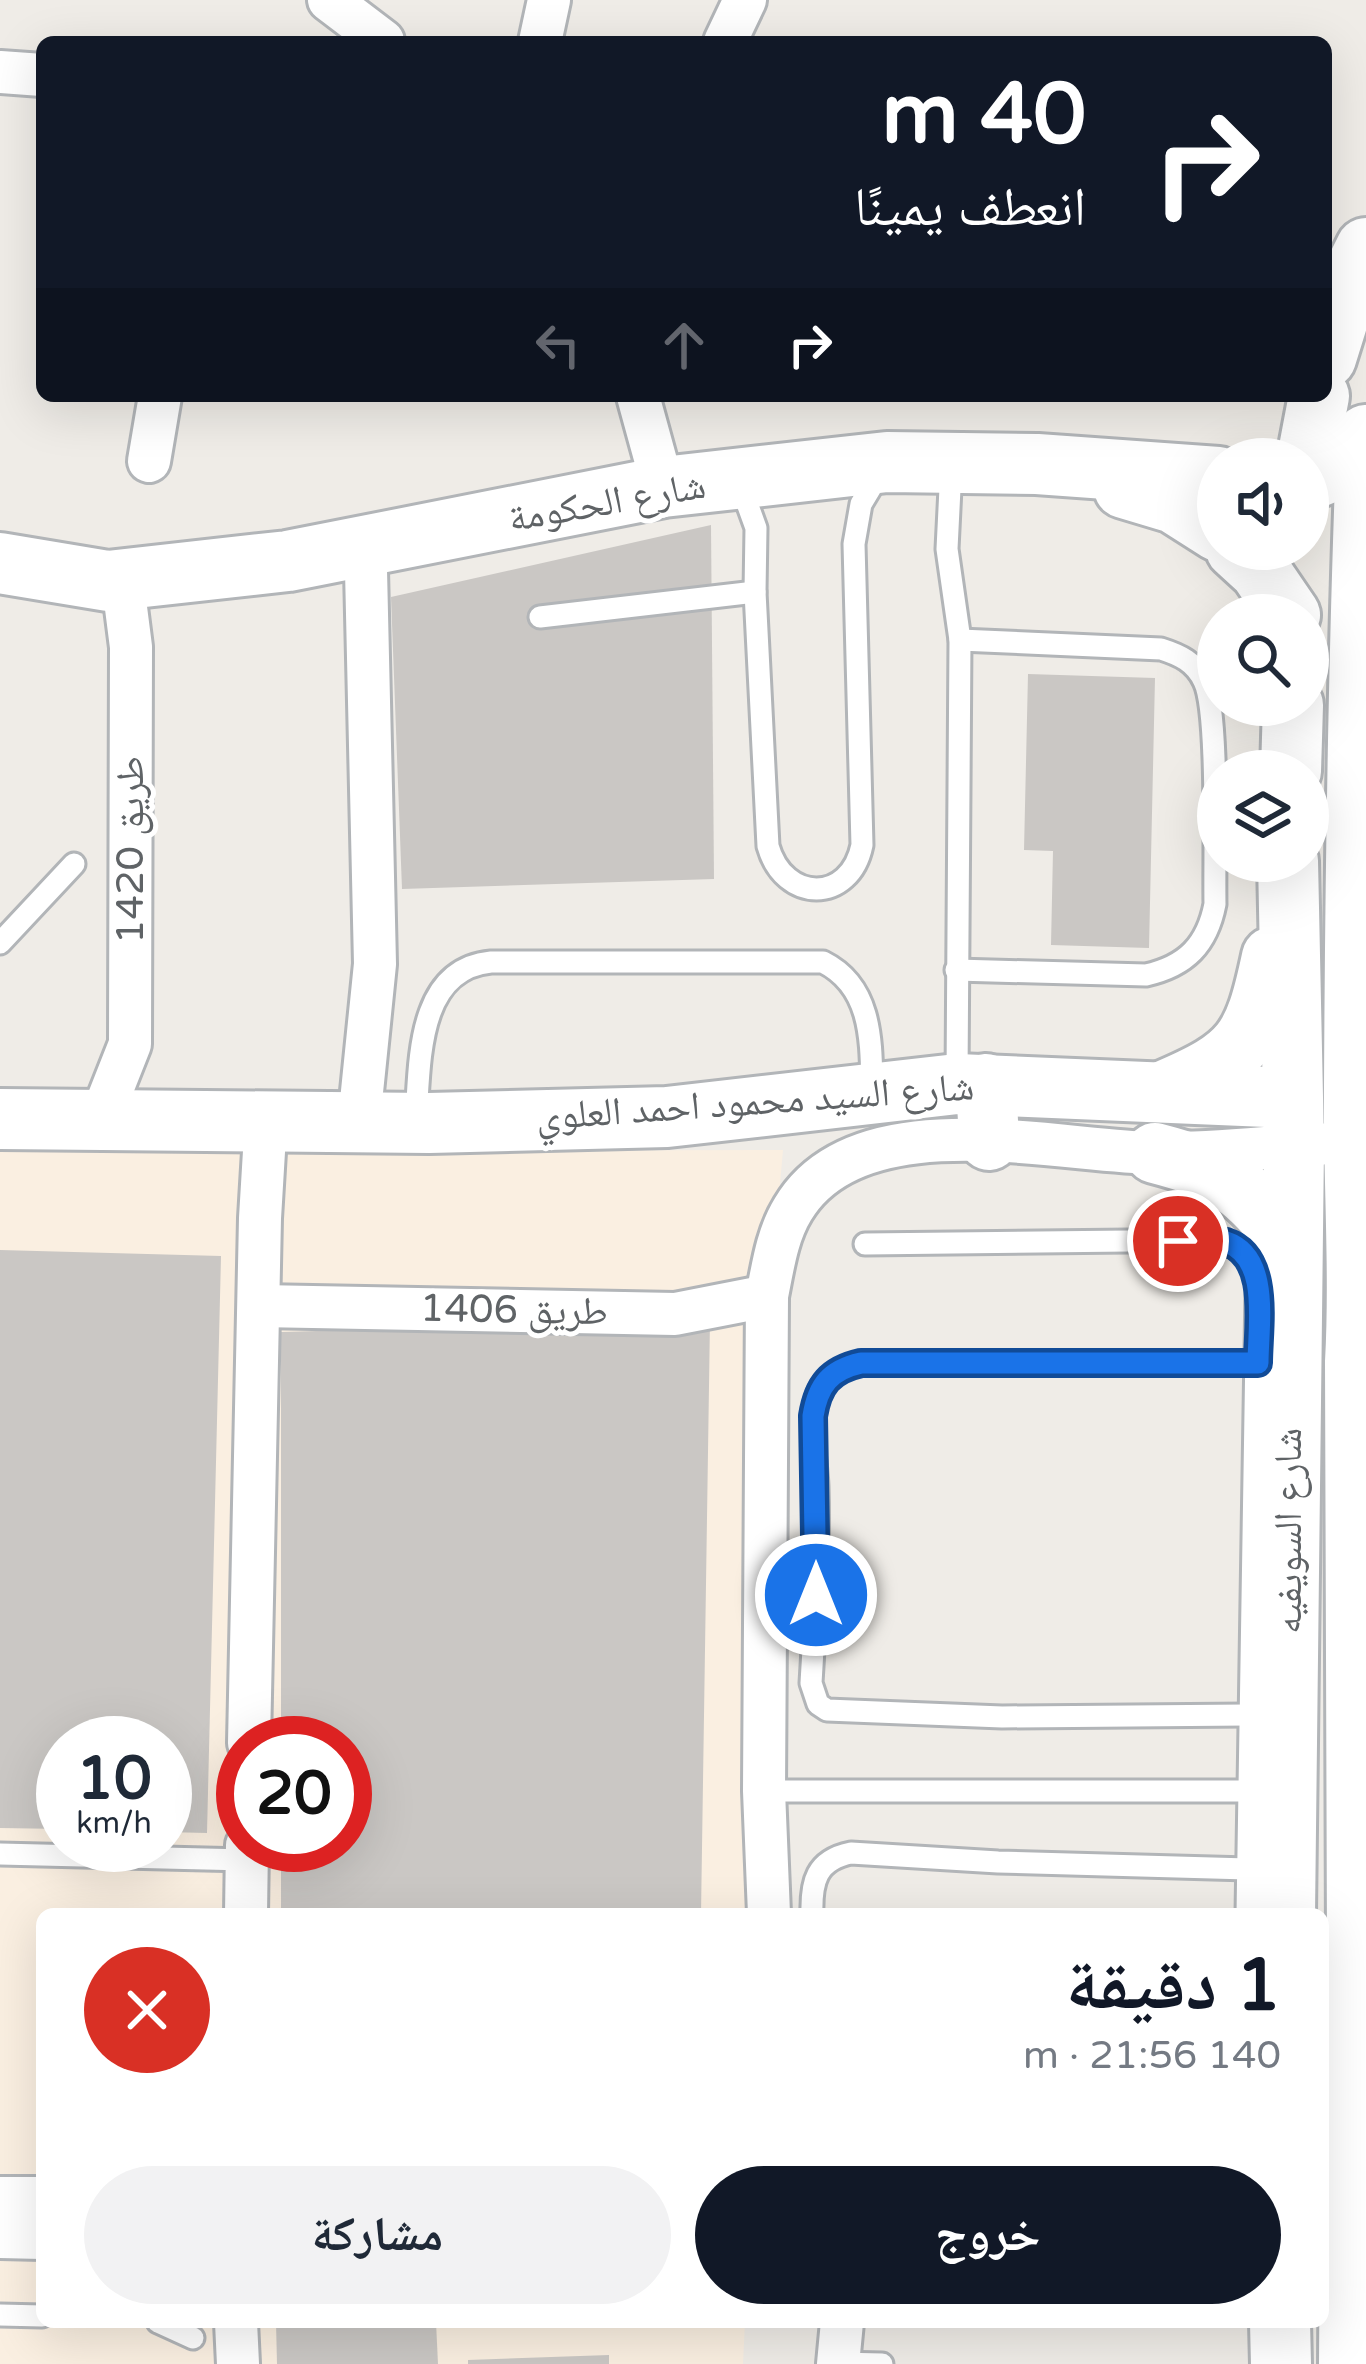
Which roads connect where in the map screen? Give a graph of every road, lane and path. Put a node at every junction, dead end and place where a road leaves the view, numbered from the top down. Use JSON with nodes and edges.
{"nodes":[{"id":1,"x":329,"y":0,"type":"edge"},
{"id":2,"x":549,"y":0,"type":"edge"},
{"id":3,"x":745,"y":0,"type":"edge"},
{"id":4,"x":376,"y":36,"type":"edge"},
{"id":5,"x":541,"y":36,"type":"edge"},
{"id":6,"x":728,"y":36,"type":"edge"},
{"id":7,"x":0,"y":72,"type":"edge"},
{"id":8,"x":36,"y":75,"type":"edge"},
{"id":9,"x":1366,"y":248,"type":"edge"},
{"id":10,"x":1332,"y":339,"type":"edge"},
{"id":11,"x":159,"y":402,"type":"edge"},
{"id":12,"x":640,"y":402,"type":"edge"},
{"id":13,"x":1318,"y":402,"type":"edge"},
{"id":14,"x":1366,"y":435,"type":"edge"},
{"id":15,"x":1311,"y":438,"type":"edge"},
{"id":16,"x":1366,"y":455,"type":"edge"},
{"id":17,"x":951,"y":460,"type":"junction"},
{"id":18,"x":149,"y":461,"type":"dead end"},
{"id":19,"x":887,"y":462,"type":"junction"},
{"id":20,"x":1037,"y":464,"type":"junction"},
{"id":21,"x":1329,"y":472,"type":"edge"},
{"id":22,"x":1197,"y":475,"type":"edge"},
{"id":23,"x":730,"y":481,"type":"junction"},
{"id":24,"x":663,"y":487,"type":"junction"},
{"id":25,"x":1197,"y":518,"type":"edge"},
{"id":26,"x":362,"y":548,"type":"junction"},
{"id":27,"x":0,"y":563,"type":"edge"},
{"id":28,"x":1258,"y":570,"type":"edge"},
{"id":29,"x":108,"y":580,"type":"junction"},
{"id":30,"x":755,"y":592,"type":"junction"},
{"id":31,"x":1277,"y":594,"type":"edge"},
{"id":32,"x":540,"y":616,"type":"dead end"},
{"id":33,"x":960,"y":640,"type":"junction"},
{"id":34,"x":74,"y":864,"type":"dead end"},
{"id":35,"x":1286,"y":882,"type":"edge"},
{"id":36,"x":1288,"y":882,"type":"edge"},
{"id":37,"x":1361,"y":927,"type":"edge"},
{"id":38,"x":0,"y":943,"type":"edge"},
{"id":39,"x":956,"y":970,"type":"junction"},
{"id":40,"x":872,"y":1091,"type":"junction"},
{"id":41,"x":1159,"y":1093,"type":"junction"},
{"id":42,"x":977,"y":1103,"type":"junction"},
{"id":43,"x":266,"y":1118,"type":"junction"},
{"id":44,"x":1360,"y":1118,"type":"edge"},
{"id":45,"x":0,"y":1119,"type":"edge"},
{"id":46,"x":100,"y":1120,"type":"junction"},
{"id":47,"x":387,"y":1121,"type":"junction"},
{"id":48,"x":1293,"y":1122,"type":"junction"},
{"id":49,"x":1155,"y":1153,"type":"junction"},
{"id":50,"x":865,"y":1244,"type":"dead end"},
{"id":51,"x":1291,"y":1244,"type":"junction"},
{"id":52,"x":1362,"y":1283,"type":"edge"},
{"id":53,"x":766,"y":1296,"type":"junction"},
{"id":54,"x":260,"y":1306,"type":"junction"},
{"id":55,"x":1258,"y":1363,"type":"junction"},
{"id":56,"x":1360,"y":1546,"type":"edge"},
{"id":57,"x":1247,"y":1715,"type":"junction"},
{"id":58,"x":250,"y":1716,"type":"edge"},
{"id":59,"x":764,"y":1791,"type":"junction"},
{"id":60,"x":1249,"y":1791,"type":"junction"},
{"id":61,"x":216,"y":1852,"type":"edge"},
{"id":62,"x":0,"y":1854,"type":"edge"},
{"id":63,"x":246,"y":1872,"type":"edge"},
{"id":64,"x":1267,"y":1892,"type":"edge"},
{"id":65,"x":246,"y":1908,"type":"edge"},
{"id":66,"x":769,"y":1908,"type":"edge"},
{"id":67,"x":812,"y":1908,"type":"edge"},
{"id":68,"x":1361,"y":1962,"type":"edge"},
{"id":69,"x":0,"y":2198,"type":"edge"},
{"id":70,"x":36,"y":2198,"type":"edge"},
{"id":71,"x":0,"y":2237,"type":"edge"},
{"id":72,"x":36,"y":2237,"type":"edge"},
{"id":73,"x":0,"y":2315,"type":"edge"},
{"id":74,"x":36,"y":2316,"type":"edge"},
{"id":75,"x":171,"y":2328,"type":"edge"},
{"id":76,"x":236,"y":2328,"type":"edge"},
{"id":77,"x":841,"y":2328,"type":"edge"},
{"id":78,"x":1280,"y":2328,"type":"edge"},
{"id":79,"x":193,"y":2338,"type":"dead end"},
{"id":80,"x":838,"y":2363,"type":"edge"},
{"id":81,"x":238,"y":2364,"type":"edge"},
{"id":82,"x":883,"y":2364,"type":"edge"},
{"id":83,"x":1281,"y":2364,"type":"edge"},
{"id":84,"x":1349,"y":2364,"type":"edge"}],
"edges":[{"from":1,"to":4,"type":"street"},
{"from":2,"to":5,"type":"street"},
{"from":3,"to":6,"type":"street"},
{"from":7,"to":8,"type":"street"},
{"from":9,"to":10,"type":"street"},
{"from":11,"to":18,"type":"street"},
{"from":12,"to":24,"type":"street"},
{"from":13,"to":15,"type":"street"},
{"from":14,"to":21,"type":"street"},
{"from":16,"to":37,"type":"street","name":"شارع السويفيه"},
{"from":17,"to":19,"type":"street","name":"شارع الحكومة"},
{"from":17,"to":20,"type":"street","name":"شارع الحكومة"},
{"from":17,"to":33,"type":"lane"},
{"from":19,"to":23,"type":"street","name":"شارع الحكومة"},
{"from":19,"to":30,"type":"lane"},
{"from":20,"to":22,"type":"street","name":"شارع الحكومة"},
{"from":20,"to":25,"type":"street"},
{"from":23,"to":24,"type":"street","name":"شارع الحكومة"},
{"from":23,"to":30,"type":"lane"},
{"from":24,"to":26,"type":"street","name":"شارع الحكومة"},
{"from":26,"to":29,"type":"street","name":"شارع الحكومة"},
{"from":26,"to":47,"type":"street"},
{"from":27,"to":29,"type":"street","name":"شارع الحكومة"},
{"from":28,"to":31,"type":"street"},
{"from":29,"to":46,"type":"street","name":"طريق 1420"},
{"from":30,"to":32,"type":"lane"},
{"from":33,"to":39,"type":"lane"},
{"from":33,"to":39,"type":"lane"},
{"from":34,"to":38,"type":"lane"},
{"from":35,"to":41,"type":"street"},
{"from":36,"to":48,"type":"street","name":"شارع السويفيه"},
{"from":37,"to":44,"type":"street","name":"شارع السويفيه"},
{"from":39,"to":42,"type":"lane"},
{"from":40,"to":42,"type":"street","name":"شارع السيد محمود احمد العلوي"},
{"from":40,"to":47,"type":"street","name":"شارع السيد محمود احمد العلوي"},
{"from":40,"to":47,"type":"lane"},
{"from":41,"to":42,"type":"street","name":"شارع السيد محمود احمد العلوي"},
{"from":41,"to":48,"type":"street","name":"شارع السيد محمود احمد العلوي"},
{"from":42,"to":49,"type":"street","name":"شارع السيد محمود احمد العلوي"},
{"from":42,"to":53,"type":"street","name":"شارع السيد محمود احمد العلوي"},
{"from":43,"to":46,"type":"street","name":"شارع السيد محمود احمد العلوي"},
{"from":43,"to":47,"type":"street","name":"شارع السيد محمود احمد العلوي"},
{"from":43,"to":54,"type":"street"},
{"from":44,"to":48,"type":"street","name":"شارع السيد محمود احمد العلوي"},
{"from":44,"to":52,"type":"street","name":"شارع السويفيه"},
{"from":45,"to":46,"type":"street","name":"شارع السيد محمود احمد العلوي"},
{"from":48,"to":49,"type":"street","name":"شارع السيد محمود احمد العلوي"},
{"from":48,"to":51,"type":"street","name":"شارع السويفيه"},
{"from":49,"to":51,"type":"street"},
{"from":50,"to":55,"type":"lane"},
{"from":51,"to":64,"type":"street","name":"شارع السويفيه"},
{"from":52,"to":56,"type":"street","name":"شارع السويفيه"},
{"from":53,"to":54,"type":"street","name":"طريق 1406"},
{"from":53,"to":59,"type":"street","name":"شارع السيد محمود احمد العلوي"},
{"from":54,"to":58,"type":"street"},
{"from":55,"to":57,"type":"lane"},
{"from":55,"to":57,"type":"lane"},
{"from":56,"to":68,"type":"street","name":"شارع السويفيه"},
{"from":57,"to":60,"type":"lane"},
{"from":59,"to":60,"type":"lane"},
{"from":59,"to":66,"type":"street","name":"شارع السيد محمود احمد العلوي"},
{"from":60,"to":64,"type":"lane"},
{"from":61,"to":62,"type":"lane"},
{"from":63,"to":65,"type":"street"},
{"from":64,"to":67,"type":"lane"},
{"from":68,"to":84,"type":"street","name":"شارع السويفيه"},
{"from":69,"to":70,"type":"street"},
{"from":71,"to":72,"type":"street"},
{"from":73,"to":74,"type":"lane"},
{"from":75,"to":79,"type":"lane"},
{"from":76,"to":81,"type":"street"},
{"from":77,"to":80,"type":"street"},
{"from":78,"to":83,"type":"street"},
{"from":80,"to":82,"type":"lane"}]}
